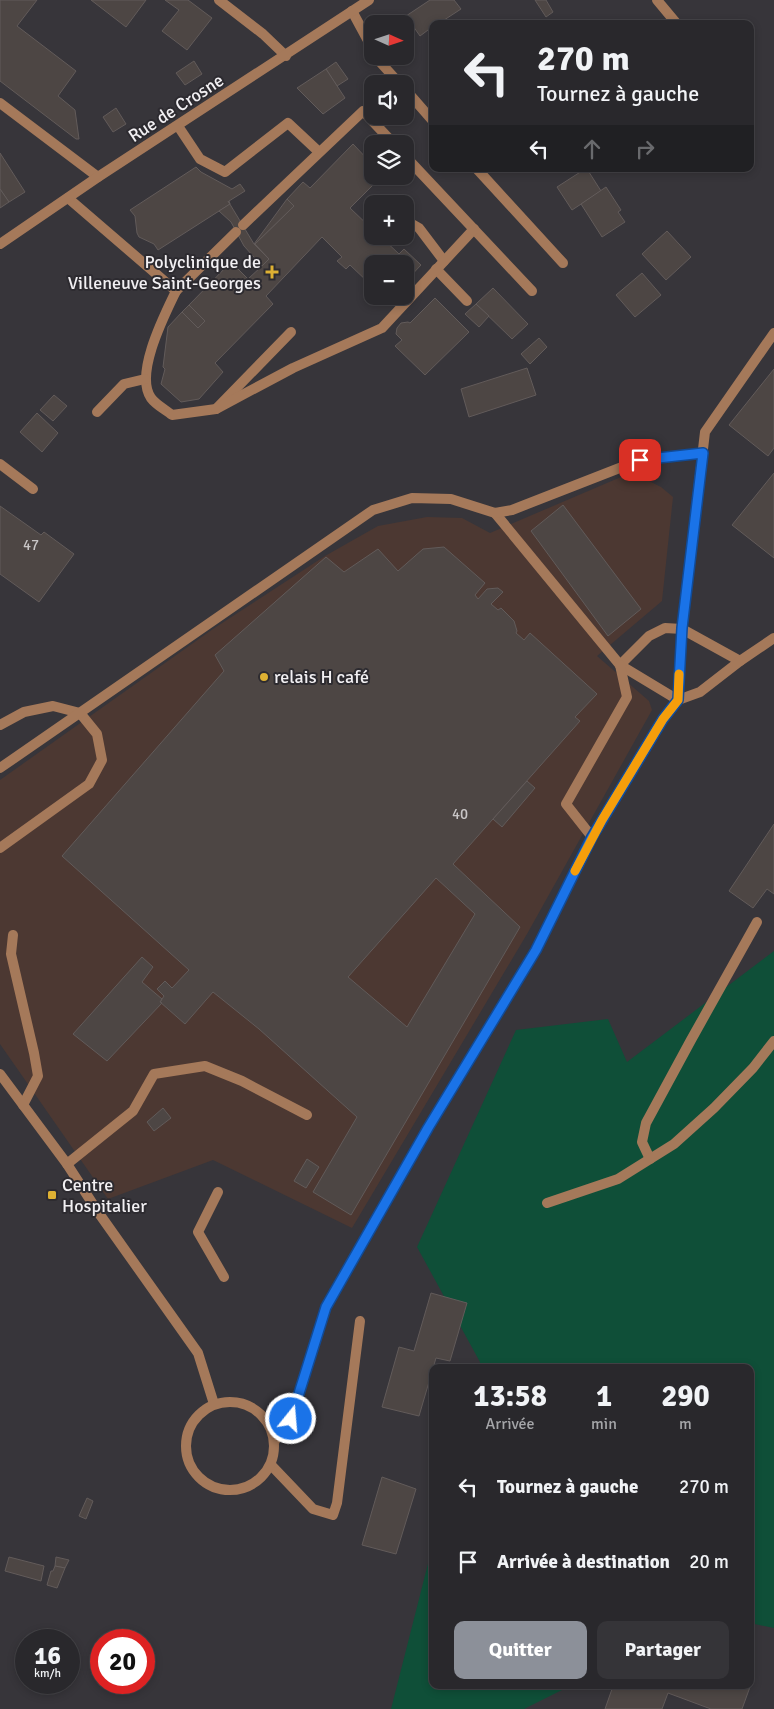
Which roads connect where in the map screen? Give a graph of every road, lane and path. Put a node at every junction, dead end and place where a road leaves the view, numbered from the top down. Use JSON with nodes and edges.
{"nodes":[{"id":1,"x":219,"y":0,"type":"edge"},
{"id":2,"x":369,"y":0,"type":"edge"},
{"id":3,"x":657,"y":0,"type":"edge"},
{"id":4,"x":352,"y":11,"type":"junction"},
{"id":5,"x":674,"y":20,"type":"edge"},
{"id":6,"x":364,"y":33,"type":"edge"},
{"id":7,"x":286,"y":56,"type":"junction"},
{"id":8,"x":383,"y":65,"type":"edge"},
{"id":9,"x":392,"y":75,"type":"edge"},
{"id":10,"x":414,"y":100,"type":"edge"},
{"id":11,"x":0,"y":104,"type":"edge"},
{"id":12,"x":429,"y":117,"type":"edge"},
{"id":13,"x":178,"y":126,"type":"junction"},
{"id":14,"x":386,"y":135,"type":"edge"},
{"id":15,"x":320,"y":152,"type":"junction"},
{"id":16,"x":414,"y":166,"type":"edge"},
{"id":17,"x":480,"y":172,"type":"edge"},
{"id":18,"x":98,"y":177,"type":"junction"},
{"id":19,"x":68,"y":198,"type":"junction"},
{"id":20,"x":414,"y":225,"type":"edge"},
{"id":21,"x":474,"y":229,"type":"junction"},
{"id":22,"x":0,"y":244,"type":"edge"},
{"id":23,"x":444,"y":261,"type":"junction"},
{"id":24,"x":563,"y":263,"type":"dead end"},
{"id":25,"x":436,"y":270,"type":"junction"},
{"id":26,"x":176,"y":291,"type":"junction"},
{"id":27,"x":532,"y":291,"type":"dead end"},
{"id":28,"x":467,"y":300,"type":"dead end"},
{"id":29,"x":291,"y":332,"type":"dead end"},
{"id":30,"x":774,"y":333,"type":"edge"},
{"id":31,"x":145,"y":379,"type":"junction"},
{"id":32,"x":216,"y":409,"type":"junction"},
{"id":33,"x":97,"y":412,"type":"dead end"},
{"id":34,"x":703,"y":453,"type":"junction"},
{"id":35,"x":0,"y":464,"type":"edge"},
{"id":36,"x":34,"y":489,"type":"dead end"},
{"id":37,"x":495,"y":513,"type":"junction"},
{"id":38,"x":682,"y":628,"type":"junction"},
{"id":39,"x":774,"y":638,"type":"edge"},
{"id":40,"x":740,"y":661,"type":"junction"},
{"id":41,"x":620,"y":665,"type":"junction"},
{"id":42,"x":678,"y":700,"type":"junction"},
{"id":43,"x":80,"y":713,"type":"junction"},
{"id":44,"x":0,"y":725,"type":"edge"},
{"id":45,"x":0,"y":768,"type":"edge"},
{"id":46,"x":592,"y":837,"type":"junction"},
{"id":47,"x":0,"y":848,"type":"edge"},
{"id":48,"x":757,"y":922,"type":"dead end"},
{"id":49,"x":13,"y":935,"type":"dead end"},
{"id":50,"x":774,"y":1041,"type":"edge"},
{"id":51,"x":0,"y":1074,"type":"edge"},
{"id":52,"x":23,"y":1105,"type":"junction"},
{"id":53,"x":307,"y":1115,"type":"dead end"},
{"id":54,"x":650,"y":1159,"type":"junction"},
{"id":55,"x":67,"y":1164,"type":"junction"},
{"id":56,"x":218,"y":1192,"type":"dead end"},
{"id":57,"x":547,"y":1203,"type":"dead end"},
{"id":58,"x":224,"y":1277,"type":"dead end"},
{"id":59,"x":360,"y":1321,"type":"dead end"},
{"id":60,"x":214,"y":1404,"type":"junction"},
{"id":61,"x":274,"y":1442,"type":"junction"},
{"id":62,"x":270,"y":1465,"type":"junction"}],
"edges":[{"from":1,"to":7,"type":"street"},
{"from":2,"to":4,"type":"street","name":"Rue de Crosne"},
{"from":3,"to":5,"type":"street"},
{"from":4,"to":6,"type":"street"},
{"from":4,"to":7,"type":"street","name":"Rue de Crosne"},
{"from":7,"to":13,"type":"street","name":"Rue de Crosne"},
{"from":8,"to":9,"type":"street"},
{"from":10,"to":12,"type":"street"},
{"from":11,"to":18,"type":"street"},
{"from":13,"to":15,"type":"street"},
{"from":13,"to":18,"type":"street","name":"Rue de Crosne"},
{"from":14,"to":15,"type":"street"},
{"from":15,"to":26,"type":"street"},
{"from":16,"to":21,"type":"street"},
{"from":17,"to":24,"type":"street"},
{"from":18,"to":19,"type":"street","name":"Rue de Crosne"},
{"from":19,"to":22,"type":"street","name":"Rue de Crosne"},
{"from":19,"to":26,"type":"street"},
{"from":20,"to":23,"type":"street"},
{"from":21,"to":23,"type":"street"},
{"from":21,"to":27,"type":"street"},
{"from":23,"to":25,"type":"street"},
{"from":25,"to":28,"type":"street"},
{"from":25,"to":32,"type":"street"},
{"from":26,"to":31,"type":"street"},
{"from":29,"to":32,"type":"street"},
{"from":30,"to":34,"type":"street"},
{"from":31,"to":32,"type":"street"},
{"from":31,"to":33,"type":"street"},
{"from":34,"to":37,"type":"street"},
{"from":34,"to":38,"type":"street"},
{"from":35,"to":36,"type":"street"},
{"from":37,"to":41,"type":"street"},
{"from":37,"to":43,"type":"street"},
{"from":38,"to":40,"type":"street"},
{"from":38,"to":41,"type":"street"},
{"from":38,"to":42,"type":"street"},
{"from":39,"to":40,"type":"street"},
{"from":40,"to":42,"type":"street"},
{"from":41,"to":42,"type":"street"},
{"from":41,"to":46,"type":"street"},
{"from":42,"to":46,"type":"street"},
{"from":43,"to":44,"type":"street"},
{"from":43,"to":45,"type":"street"},
{"from":43,"to":47,"type":"street"},
{"from":46,"to":61,"type":"street"},
{"from":48,"to":54,"type":"street"},
{"from":49,"to":52,"type":"street"},
{"from":50,"to":54,"type":"street"},
{"from":51,"to":52,"type":"street"},
{"from":52,"to":55,"type":"street"},
{"from":53,"to":55,"type":"street"},
{"from":54,"to":57,"type":"street"},
{"from":55,"to":60,"type":"street"},
{"from":56,"to":58,"type":"street"},
{"from":59,"to":62,"type":"street"},
{"from":60,"to":61,"type":"street"},
{"from":60,"to":62,"type":"street"},
{"from":61,"to":62,"type":"street"}]}
